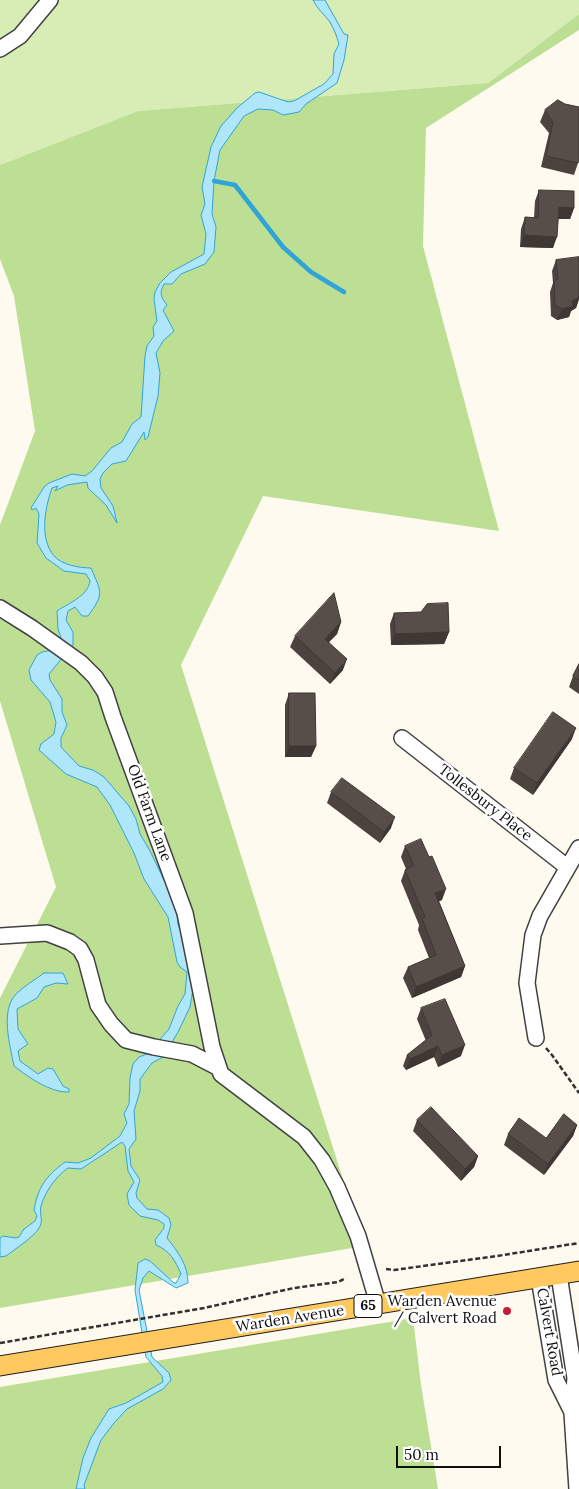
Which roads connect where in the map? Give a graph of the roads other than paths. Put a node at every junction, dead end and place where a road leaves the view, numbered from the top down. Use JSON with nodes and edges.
{"nodes":[{"id":1,"x":50,"y":0,"type":"edge"},
{"id":2,"x":0,"y":49,"type":"edge"},
{"id":3,"x":0,"y":608,"type":"edge"},
{"id":4,"x":402,"y":738,"type":"dead end"},
{"id":5,"x":579,"y":848,"type":"edge"},
{"id":6,"x":567,"y":867,"type":"junction"},
{"id":7,"x":0,"y":936,"type":"edge"},
{"id":8,"x":536,"y":1038,"type":"road end"},
{"id":9,"x":219,"y":1068,"type":"junction"},
{"id":10,"x":579,"y":1271,"type":"edge"},
{"id":11,"x":559,"y":1275,"type":"junction"},
{"id":12,"x":539,"y":1278,"type":"junction"},
{"id":13,"x":378,"y":1304,"type":"junction"},
{"id":14,"x":0,"y":1366,"type":"edge"},
{"id":15,"x":572,"y":1413,"type":"junction"},
{"id":16,"x":576,"y":1489,"type":"edge"}],
"edges":[{"from":1,"to":2,"type":"street"},
{"from":3,"to":9,"type":"street","name":"Old Farm Lane"},
{"from":4,"to":6,"type":"street","name":"Tollesbury Place"},
{"from":5,"to":6,"type":"street"},
{"from":6,"to":8,"type":"street"},
{"from":7,"to":9,"type":"street"},
{"from":9,"to":13,"type":"street"},
{"from":10,"to":11,"type":"main road","name":"Warden Avenue","number":"65"},
{"from":11,"to":12,"type":"main road","name":"Warden Avenue","number":"65"},
{"from":11,"to":15,"type":"street","name":"Calvert Road"},
{"from":12,"to":13,"type":"main road","name":"Warden Avenue","number":"65"},
{"from":12,"to":15,"type":"street","name":"Calvert Road"},
{"from":13,"to":14,"type":"main road","name":"Warden Avenue","number":"65"},
{"from":15,"to":16,"type":"street","name":"Calvert Road"}]}
